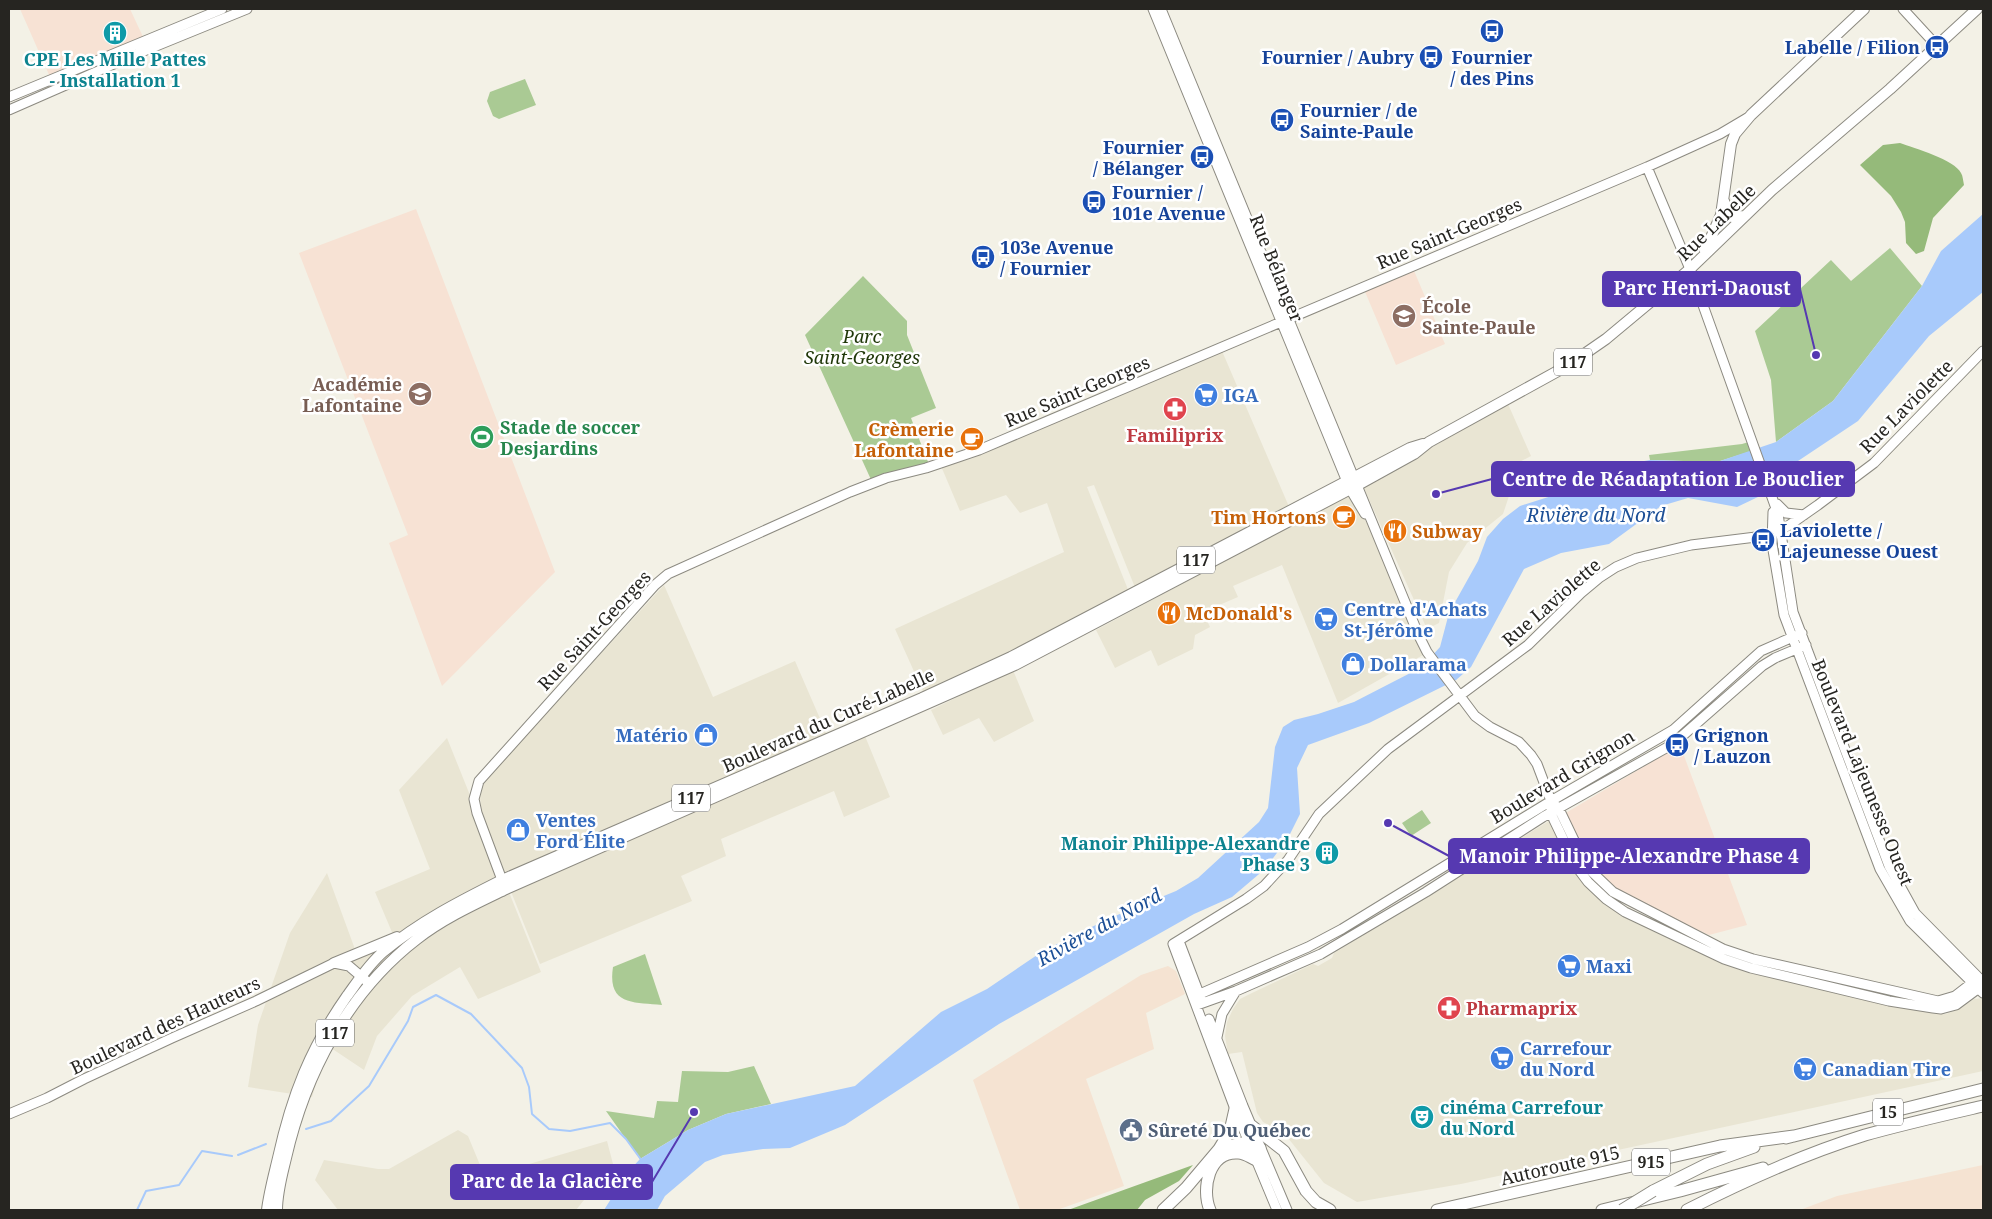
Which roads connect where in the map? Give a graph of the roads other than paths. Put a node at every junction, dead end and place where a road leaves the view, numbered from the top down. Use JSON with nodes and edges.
{"nodes":[{"id":1,"x":222,"y":9,"type":"edge"},
{"id":2,"x":247,"y":9,"type":"edge"},
{"id":3,"x":1153,"y":9,"type":"edge"},
{"id":4,"x":1162,"y":9,"type":"edge"},
{"id":5,"x":1864,"y":9,"type":"edge"},
{"id":6,"x":1903,"y":9,"type":"edge"},
{"id":7,"x":1977,"y":9,"type":"edge"},
{"id":8,"x":1937,"y":46,"type":"junction"},
{"id":9,"x":91,"y":62,"type":"junction"},
{"id":10,"x":94,"y":72,"type":"junction"},
{"id":11,"x":1188,"y":83,"type":"junction"},
{"id":12,"x":9,"y":97,"type":"edge"},
{"id":13,"x":9,"y":110,"type":"edge"},
{"id":14,"x":1751,"y":115,"type":"junction"},
{"id":15,"x":1647,"y":167,"type":"junction"},
{"id":16,"x":1723,"y":199,"type":"junction"},
{"id":17,"x":1745,"y":216,"type":"junction"},
{"id":18,"x":1701,"y":259,"type":"junction"},
{"id":19,"x":1690,"y":270,"type":"junction"},
{"id":20,"x":1285,"y":320,"type":"junction"},
{"id":21,"x":1983,"y":351,"type":"edge"},
{"id":22,"x":1352,"y":483,"type":"junction"},
{"id":23,"x":1772,"y":496,"type":"junction"},
{"id":24,"x":1805,"y":515,"type":"junction"},
{"id":25,"x":1776,"y":531,"type":"junction"},
{"id":26,"x":1802,"y":634,"type":"junction"},
{"id":27,"x":1792,"y":637,"type":"junction"},
{"id":28,"x":1806,"y":645,"type":"junction"},
{"id":29,"x":1796,"y":649,"type":"junction"},
{"id":30,"x":1459,"y":696,"type":"junction"},
{"id":31,"x":1551,"y":801,"type":"junction"},
{"id":32,"x":1555,"y":811,"type":"junction"},
{"id":33,"x":626,"y":830,"type":"junction"},
{"id":34,"x":502,"y":880,"type":"junction"},
{"id":35,"x":415,"y":927,"type":"junction"},
{"id":36,"x":334,"y":963,"type":"junction"},
{"id":37,"x":361,"y":976,"type":"junction"},
{"id":38,"x":1981,"y":983,"type":"edge"},
{"id":39,"x":370,"y":984,"type":"junction"},
{"id":40,"x":1236,"y":991,"type":"junction"},
{"id":41,"x":1198,"y":1000,"type":"junction"},
{"id":42,"x":1217,"y":1037,"type":"junction"},
{"id":43,"x":1983,"y":1088,"type":"edge"},
{"id":44,"x":1983,"y":1106,"type":"edge"},
{"id":45,"x":1235,"y":1109,"type":"junction"},
{"id":46,"x":9,"y":1114,"type":"edge"},
{"id":47,"x":1252,"y":1126,"type":"junction"},
{"id":48,"x":1794,"y":1136,"type":"junction"},
{"id":49,"x":1255,"y":1146,"type":"junction"},
{"id":50,"x":1219,"y":1149,"type":"junction"},
{"id":51,"x":1806,"y":1156,"type":"junction"},
{"id":52,"x":1256,"y":1160,"type":"junction"},
{"id":53,"x":267,"y":1210,"type":"edge"},
{"id":54,"x":277,"y":1210,"type":"edge"},
{"id":55,"x":1163,"y":1210,"type":"edge"},
{"id":56,"x":1210,"y":1210,"type":"edge"},
{"id":57,"x":1277,"y":1210,"type":"edge"},
{"id":58,"x":1287,"y":1210,"type":"edge"},
{"id":59,"x":1330,"y":1210,"type":"edge"},
{"id":60,"x":1437,"y":1210,"type":"edge"},
{"id":61,"x":1602,"y":1210,"type":"edge"},
{"id":62,"x":1622,"y":1210,"type":"edge"},
{"id":63,"x":1687,"y":1210,"type":"edge"}],
"edges":[{"from":1,"to":9,"type":"street"},
{"from":2,"to":10,"type":"street"},
{"from":3,"to":11,"type":"street","name":"Rue Bélanger"},
{"from":4,"to":11,"type":"street","name":"Rue Bélanger"},
{"from":5,"to":14,"type":"main road","name":"Rue Saint-Georges","number":"117"},
{"from":6,"to":8,"type":"street"},
{"from":7,"to":8,"type":"main road","name":"Rue Labelle","number":"117"},
{"from":8,"to":17,"type":"main road","name":"Rue Labelle","number":"117"},
{"from":9,"to":10,"type":"street"},
{"from":9,"to":12,"type":"street"},
{"from":10,"to":13,"type":"street"},
{"from":11,"to":20,"type":"street","name":"Rue Bélanger"},
{"from":14,"to":15,"type":"street","name":"Rue Saint-Georges"},
{"from":14,"to":16,"type":"main road","name":"Rue Saint-Georges","number":"117"},
{"from":15,"to":19,"type":"street"},
{"from":15,"to":20,"type":"street","name":"Rue Saint-Georges"},
{"from":16,"to":17,"type":"main road"},
{"from":16,"to":18,"type":"main road","name":"Rue Saint-Georges","number":"117"},
{"from":17,"to":18,"type":"main road","name":"Rue Labelle","number":"117"},
{"from":18,"to":19,"type":"main road","name":"Rue Labelle","number":"117"},
{"from":19,"to":22,"type":"main road","name":"Rue Labelle","number":"117"},
{"from":19,"to":23,"type":"street"},
{"from":20,"to":22,"type":"street","name":"Rue Bélanger"},
{"from":20,"to":34,"type":"street","name":"Rue Saint-Georges"},
{"from":21,"to":24,"type":"street","name":"Rue Laviolette"},
{"from":22,"to":30,"type":"street","name":"Rue Bélanger"},
{"from":22,"to":33,"type":"main road","name":"Boulevard du Curé-Labelle","number":"117"},
{"from":23,"to":24,"type":"street"},
{"from":23,"to":25,"type":"street"},
{"from":24,"to":25,"type":"street","name":"Rue Laviolette"},
{"from":25,"to":26,"type":"street","name":"Boulevard Lajeunesse Ouest"},
{"from":25,"to":27,"type":"street","name":"Boulevard Lajeunesse Ouest"},
{"from":25,"to":30,"type":"street","name":"Rue Laviolette"},
{"from":26,"to":27,"type":"street","name":"Boulevard Grignon"},
{"from":26,"to":28,"type":"street","name":"Boulevard Lajeunesse Ouest"},
{"from":27,"to":29,"type":"street","name":"Boulevard Lajeunesse Ouest"},
{"from":27,"to":31,"type":"street","name":"Boulevard Grignon"},
{"from":28,"to":29,"type":"street","name":"Boulevard Grignon"},
{"from":28,"to":38,"type":"street","name":"Boulevard Lajeunesse Ouest"},
{"from":29,"to":32,"type":"street","name":"Boulevard Grignon"},
{"from":29,"to":38,"type":"street","name":"Boulevard Lajeunesse Ouest"},
{"from":30,"to":31,"type":"street","name":"Rue Bélanger"},
{"from":30,"to":41,"type":"street","name":"Rue Laviolette"},
{"from":31,"to":32,"type":"street"},
{"from":31,"to":41,"type":"street","name":"Boulevard Grignon"},
{"from":32,"to":38,"type":"street"},
{"from":32,"to":40,"type":"street","name":"Boulevard Grignon"},
{"from":33,"to":34,"type":"main road","name":"Boulevard du Curé-Labelle","number":"117"},
{"from":33,"to":39,"type":"main road","name":"Boulevard du Curé-Labelle","number":"117"},
{"from":34,"to":35,"type":"main road","name":"Boulevard du Curé-Labelle","number":"117"},
{"from":35,"to":36,"type":"main road"},
{"from":35,"to":37,"type":"main road","name":"Boulevard du Curé-Labelle","number":"117"},
{"from":36,"to":37,"type":"street"},
{"from":36,"to":46,"type":"street","name":"Boulevard des Hauteurs"},
{"from":37,"to":39,"type":"street"},
{"from":37,"to":53,"type":"main road","name":"Boulevard du Curé-Labelle","number":"117"},
{"from":39,"to":54,"type":"main road","name":"Boulevard du Curé-Labelle","number":"117"},
{"from":40,"to":41,"type":"street","name":"Boulevard Grignon"},
{"from":40,"to":42,"type":"street"},
{"from":41,"to":42,"type":"street"},
{"from":41,"to":45,"type":"street"},
{"from":42,"to":47,"type":"street"},
{"from":43,"to":48,"type":"highway","number":"15"},
{"from":44,"to":51,"type":"highway","number":"15"},
{"from":45,"to":49,"type":"street"},
{"from":45,"to":50,"type":"highway"},
{"from":47,"to":49,"type":"street"},
{"from":47,"to":59,"type":"highway"},
{"from":48,"to":60,"type":"highway","name":"Autoroute 915","number":"915"},
{"from":48,"to":62,"type":"highway","number":"15","bridge":true},
{"from":49,"to":50,"type":"highway"},
{"from":49,"to":52,"type":"street"},
{"from":49,"to":58,"type":"street"},
{"from":50,"to":55,"type":"highway"},
{"from":51,"to":61,"type":"highway","number":"915"},
{"from":51,"to":63,"type":"highway","number":"15"},
{"from":52,"to":56,"type":"highway"},
{"from":52,"to":57,"type":"street"}]}
